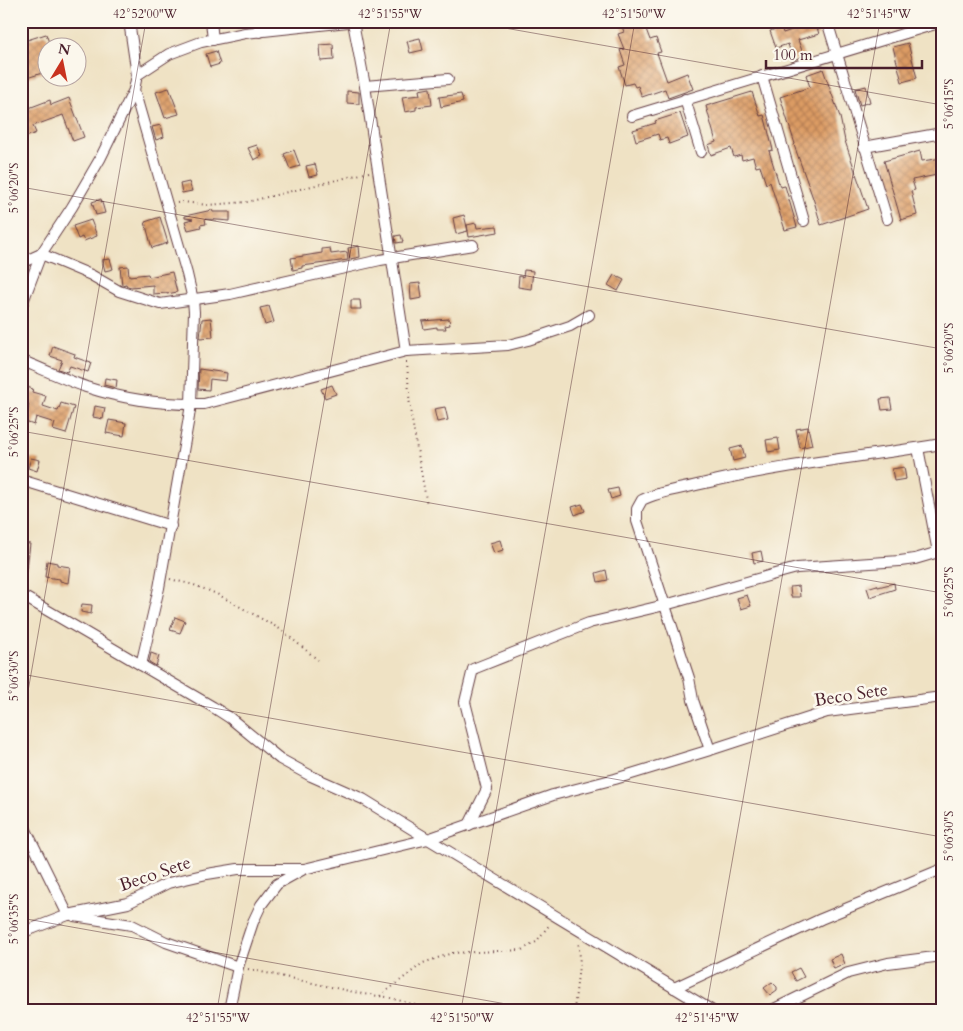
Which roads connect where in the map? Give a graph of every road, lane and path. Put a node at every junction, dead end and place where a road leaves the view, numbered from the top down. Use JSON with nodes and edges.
{"nodes":[{"id":1,"x":129,"y":21,"type":"edge"},
{"id":2,"x":211,"y":21,"type":"edge"},
{"id":3,"x":357,"y":21,"type":"edge"},
{"id":4,"x":827,"y":21,"type":"edge"},
{"id":5,"x":336,"y":22,"type":"edge"},
{"id":6,"x":353,"y":22,"type":"edge"},
{"id":7,"x":942,"y":22,"type":"edge"},
{"id":8,"x":259,"y":26,"type":"edge"},
{"id":9,"x":213,"y":40,"type":"junction"},
{"id":10,"x":836,"y":54,"type":"junction"},
{"id":11,"x":137,"y":75,"type":"junction"},
{"id":12,"x":762,"y":76,"type":"junction"},
{"id":13,"x":448,"y":79,"type":"dead end"},
{"id":14,"x":365,"y":86,"type":"junction"},
{"id":15,"x":134,"y":90,"type":"junction"},
{"id":16,"x":685,"y":99,"type":"junction"},
{"id":17,"x":632,"y":116,"type":"dead end"},
{"id":18,"x":942,"y":134,"type":"edge"},
{"id":19,"x":864,"y":147,"type":"junction"},
{"id":20,"x":701,"y":152,"type":"dead end"},
{"id":21,"x":378,"y":170,"type":"junction"},
{"id":22,"x":167,"y":204,"type":"junction"},
{"id":23,"x":887,"y":219,"type":"dead end"},
{"id":24,"x":804,"y":221,"type":"dead end"},
{"id":25,"x":472,"y":245,"type":"dead end"},
{"id":26,"x":41,"y":254,"type":"junction"},
{"id":27,"x":392,"y":258,"type":"junction"},
{"id":28,"x":21,"y":263,"type":"edge"},
{"id":29,"x":194,"y":300,"type":"junction"},
{"id":30,"x":21,"y":308,"type":"edge"},
{"id":31,"x":589,"y":315,"type":"dead end"},
{"id":32,"x":406,"y":351,"type":"junction"},
{"id":33,"x":21,"y":360,"type":"edge"},
{"id":34,"x":191,"y":404,"type":"junction"},
{"id":35,"x":942,"y":444,"type":"edge"},
{"id":36,"x":918,"y":448,"type":"junction"},
{"id":37,"x":21,"y":480,"type":"edge"},
{"id":38,"x":427,"y":506,"type":"dead end"},
{"id":39,"x":171,"y":526,"type":"junction"},
{"id":40,"x":940,"y":552,"type":"edge"},
{"id":41,"x":162,"y":577,"type":"junction"},
{"id":42,"x":21,"y":596,"type":"edge"},
{"id":43,"x":665,"y":605,"type":"junction"},
{"id":44,"x":318,"y":660,"type":"dead end"},
{"id":45,"x":142,"y":665,"type":"junction"},
{"id":46,"x":942,"y":698,"type":"edge"},
{"id":47,"x":710,"y":750,"type":"junction"},
{"id":48,"x":21,"y":820,"type":"edge"},
{"id":49,"x":469,"y":825,"type":"junction"},
{"id":50,"x":428,"y":840,"type":"junction"},
{"id":51,"x":304,"y":869,"type":"junction"},
{"id":52,"x":942,"y":869,"type":"edge"},
{"id":53,"x":68,"y":915,"type":"junction"},
{"id":54,"x":556,"y":917,"type":"junction"},
{"id":55,"x":576,"y":929,"type":"junction"},
{"id":56,"x":21,"y":933,"type":"edge"},
{"id":57,"x":942,"y":956,"type":"edge"},
{"id":58,"x":238,"y":967,"type":"junction"},
{"id":59,"x":674,"y":988,"type":"junction"},
{"id":60,"x":380,"y":996,"type":"junction"},
{"id":61,"x":229,"y":1010,"type":"edge"},
{"id":62,"x":433,"y":1010,"type":"edge"},
{"id":63,"x":574,"y":1010,"type":"edge"},
{"id":64,"x":711,"y":1010,"type":"edge"},
{"id":65,"x":772,"y":1010,"type":"edge"}],
"edges":[{"from":1,"to":11,"type":"street"},
{"from":2,"to":9,"type":"street"},
{"from":3,"to":6,"type":"street"},
{"from":4,"to":10,"type":"street"},
{"from":5,"to":6,"type":"street"},
{"from":5,"to":8,"type":"street"},
{"from":6,"to":14,"type":"street"},
{"from":7,"to":10,"type":"street"},
{"from":8,"to":9,"type":"street"},
{"from":9,"to":11,"type":"street"},
{"from":10,"to":12,"type":"street"},
{"from":10,"to":19,"type":"street"},
{"from":11,"to":15,"type":"street"},
{"from":12,"to":16,"type":"street"},
{"from":12,"to":24,"type":"street"},
{"from":13,"to":14,"type":"street"},
{"from":14,"to":21,"type":"street"},
{"from":15,"to":22,"type":"street"},
{"from":15,"to":26,"type":"street"},
{"from":16,"to":17,"type":"street"},
{"from":16,"to":20,"type":"street"},
{"from":18,"to":19,"type":"street"},
{"from":19,"to":23,"type":"street"},
{"from":21,"to":22,"type":"path"},
{"from":21,"to":27,"type":"street"},
{"from":22,"to":29,"type":"street"},
{"from":25,"to":27,"type":"street"},
{"from":26,"to":28,"type":"street"},
{"from":26,"to":29,"type":"street"},
{"from":26,"to":30,"type":"street"},
{"from":27,"to":29,"type":"street"},
{"from":27,"to":32,"type":"street"},
{"from":29,"to":34,"type":"street"},
{"from":31,"to":32,"type":"street"},
{"from":32,"to":34,"type":"street"},
{"from":32,"to":38,"type":"path"},
{"from":33,"to":34,"type":"street"},
{"from":34,"to":39,"type":"street"},
{"from":35,"to":36,"type":"street"},
{"from":36,"to":40,"type":"street"},
{"from":36,"to":43,"type":"street"},
{"from":37,"to":39,"type":"street"},
{"from":39,"to":41,"type":"street"},
{"from":40,"to":43,"type":"street"},
{"from":41,"to":44,"type":"path"},
{"from":41,"to":45,"type":"street"},
{"from":42,"to":45,"type":"street"},
{"from":43,"to":47,"type":"street"},
{"from":43,"to":49,"type":"street"},
{"from":45,"to":50,"type":"street"},
{"from":46,"to":47,"type":"street","name":"Beco Sete"},
{"from":47,"to":49,"type":"street","name":"Beco Sete"},
{"from":48,"to":53,"type":"street"},
{"from":49,"to":50,"type":"street","name":"Beco Sete"},
{"from":50,"to":51,"type":"street","name":"Beco Sete"},
{"from":50,"to":54,"type":"street"},
{"from":51,"to":53,"type":"street","name":"Beco Sete"},
{"from":51,"to":58,"type":"street"},
{"from":52,"to":59,"type":"street"},
{"from":53,"to":56,"type":"street","name":"Beco Sete"},
{"from":53,"to":58,"type":"street"},
{"from":54,"to":55,"type":"street"},
{"from":54,"to":60,"type":"path"},
{"from":55,"to":59,"type":"street"},
{"from":55,"to":63,"type":"path"},
{"from":57,"to":65,"type":"street"},
{"from":58,"to":60,"type":"path"},
{"from":58,"to":61,"type":"street"},
{"from":59,"to":64,"type":"street"},
{"from":60,"to":62,"type":"path"}]}
